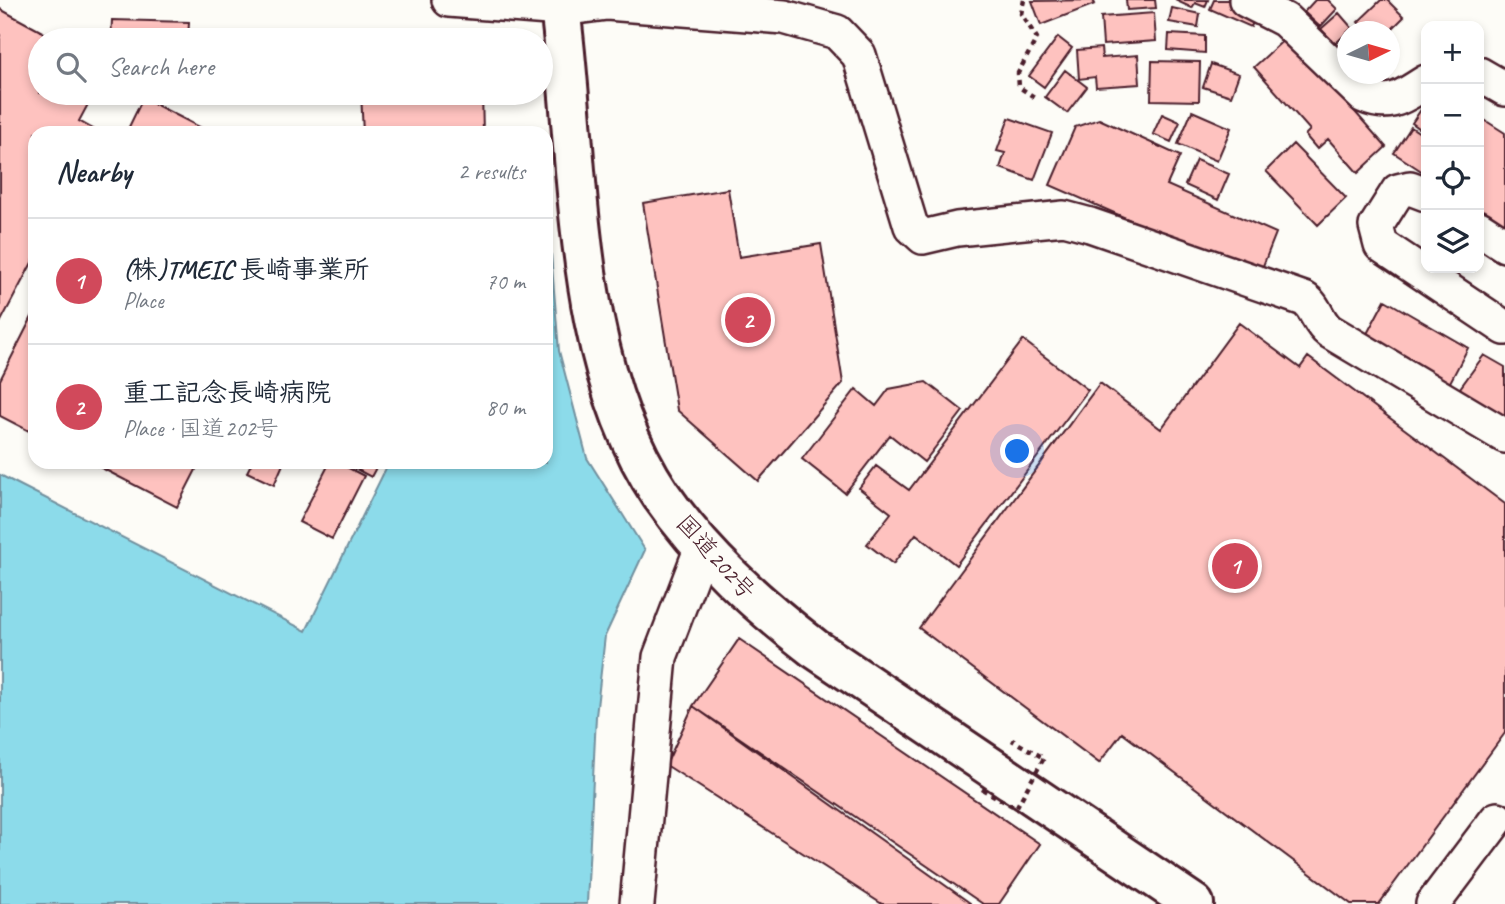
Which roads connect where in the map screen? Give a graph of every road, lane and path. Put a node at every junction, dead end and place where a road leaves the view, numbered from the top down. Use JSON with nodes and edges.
{"nodes":[{"id":1,"x":449,"y":0,"type":"edge"},
{"id":2,"x":1024,"y":0,"type":"edge"},
{"id":3,"x":1246,"y":0,"type":"edge"},
{"id":4,"x":560,"y":5,"type":"edge"},
{"id":5,"x":1484,"y":77,"type":"edge"},
{"id":6,"x":1423,"y":84,"type":"edge"},
{"id":7,"x":1505,"y":89,"type":"edge"},
{"id":8,"x":1037,"y":99,"type":"dead end"},
{"id":9,"x":1421,"y":192,"type":"edge"},
{"id":10,"x":1484,"y":231,"type":"edge"},
{"id":11,"x":1505,"y":245,"type":"edge"},
{"id":12,"x":1505,"y":328,"type":"edge"},
{"id":13,"x":1505,"y":436,"type":"edge"},
{"id":14,"x":702,"y":547,"type":"junction"},
{"id":15,"x":1012,"y":740,"type":"dead end"},
{"id":16,"x":982,"y":789,"type":"dead end"},
{"id":17,"x":1497,"y":819,"type":"dead end"},
{"id":18,"x":637,"y":904,"type":"edge"},
{"id":19,"x":1194,"y":904,"type":"edge"},
{"id":20,"x":1433,"y":904,"type":"edge"}],
"edges":[{"from":1,"to":4,"type":"street"},
{"from":2,"to":8,"type":"path"},
{"from":3,"to":6,"type":"street"},
{"from":4,"to":13,"type":"street"},
{"from":4,"to":14,"type":"highway","name":"国道202号"},
{"from":5,"to":7,"type":"street"},
{"from":9,"to":12,"type":"street"},
{"from":10,"to":11,"type":"street"},
{"from":14,"to":18,"type":"street"},
{"from":14,"to":19,"type":"highway","name":"国道202号"},
{"from":15,"to":16,"type":"path","bridge":true},
{"from":17,"to":20,"type":"street"}]}
